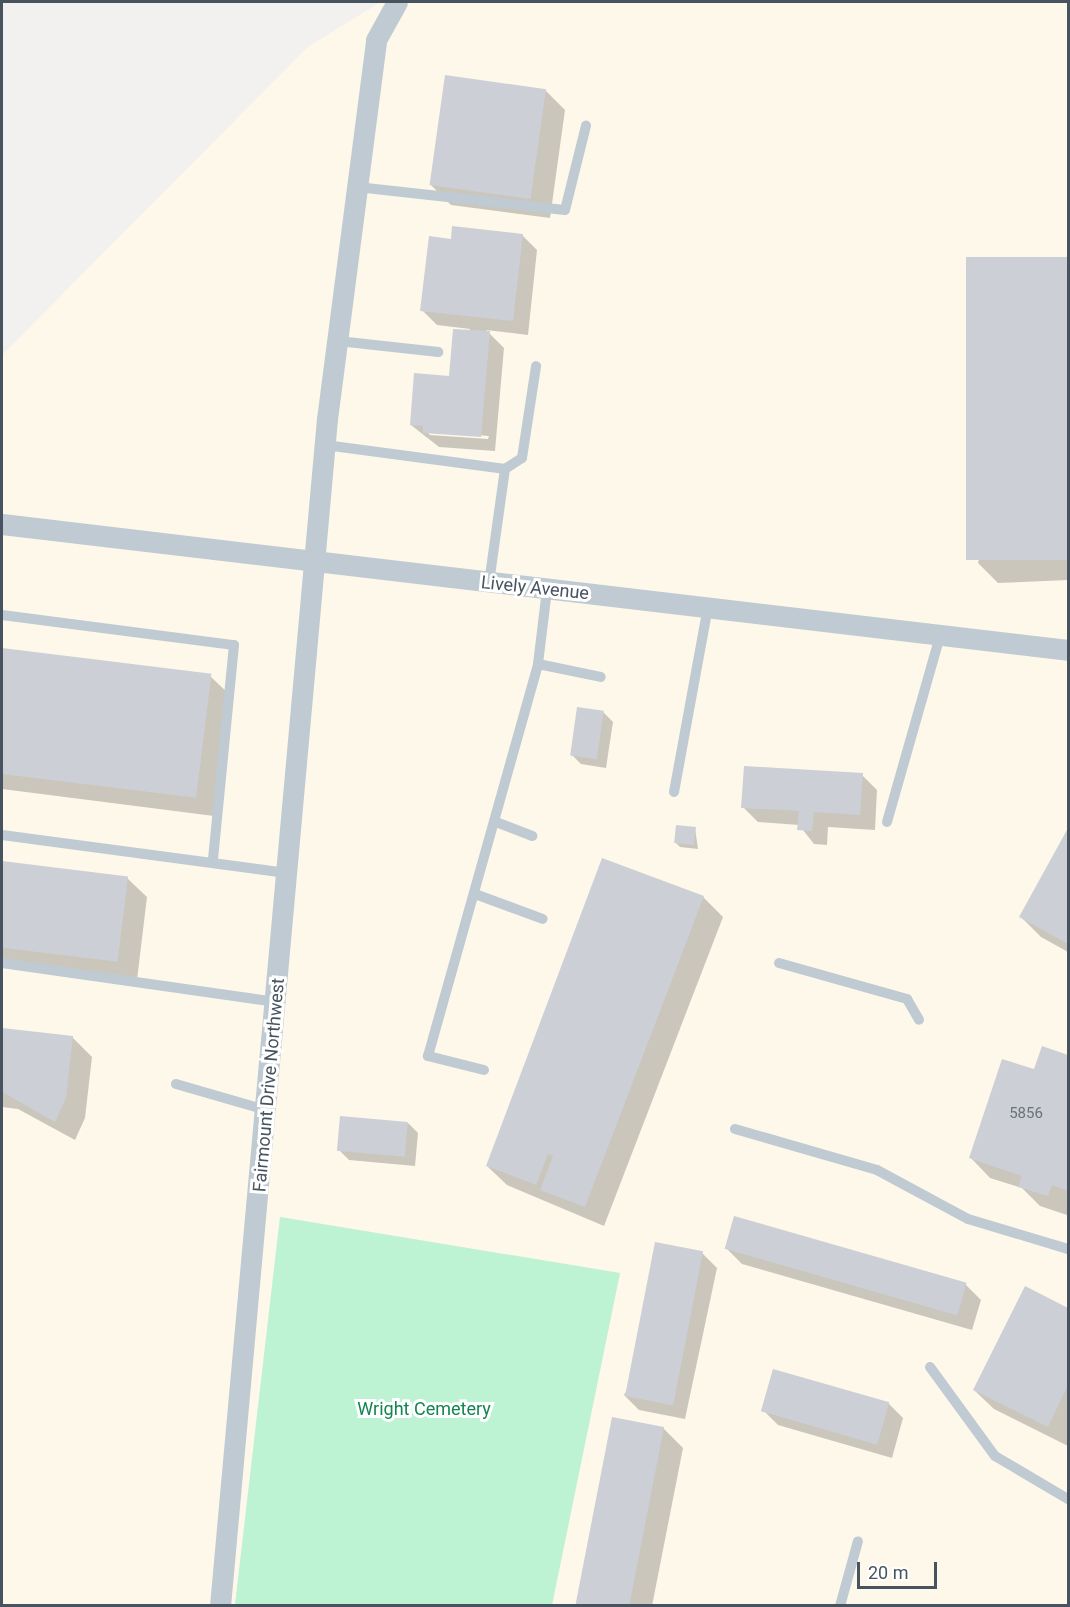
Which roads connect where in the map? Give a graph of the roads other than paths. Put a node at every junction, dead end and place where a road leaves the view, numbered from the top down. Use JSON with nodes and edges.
{"nodes":[{"id":1,"x":397,"y":2,"type":"edge"},
{"id":2,"x":586,"y":126,"type":"dead end"},
{"id":3,"x":357,"y":187,"type":"junction"},
{"id":4,"x":338,"y":341,"type":"junction"},
{"id":5,"x":438,"y":352,"type":"dead end"},
{"id":6,"x":536,"y":366,"type":"dead end"},
{"id":7,"x":325,"y":445,"type":"junction"},
{"id":8,"x":505,"y":469,"type":"junction"},
{"id":9,"x":2,"y":524,"type":"edge"},
{"id":10,"x":318,"y":564,"type":"junction"},
{"id":11,"x":489,"y":583,"type":"junction"},
{"id":12,"x":547,"y":590,"type":"junction"},
{"id":13,"x":708,"y":607,"type":"junction"},
{"id":14,"x":2,"y":615,"type":"edge"},
{"id":15,"x":941,"y":633,"type":"junction"},
{"id":16,"x":1068,"y":650,"type":"edge"},
{"id":17,"x":538,"y":664,"type":"junction"},
{"id":18,"x":601,"y":677,"type":"dead end"},
{"id":19,"x":674,"y":792,"type":"dead end"},
{"id":20,"x":496,"y":822,"type":"junction"},
{"id":21,"x":887,"y":822,"type":"dead end"},
{"id":22,"x":2,"y":835,"type":"edge"},
{"id":23,"x":532,"y":836,"type":"dead end"},
{"id":24,"x":213,"y":860,"type":"junction"},
{"id":25,"x":289,"y":873,"type":"junction"},
{"id":26,"x":475,"y":894,"type":"junction"},
{"id":27,"x":543,"y":919,"type":"dead end"},
{"id":28,"x":2,"y":963,"type":"edge"},
{"id":29,"x":779,"y":963,"type":"dead end"},
{"id":30,"x":277,"y":1002,"type":"junction"},
{"id":31,"x":919,"y":1020,"type":"dead end"},
{"id":32,"x":484,"y":1070,"type":"dead end"},
{"id":33,"x":176,"y":1084,"type":"dead end"},
{"id":34,"x":267,"y":1110,"type":"junction"},
{"id":35,"x":735,"y":1129,"type":"dead end"},
{"id":36,"x":1068,"y":1249,"type":"edge"},
{"id":37,"x":930,"y":1367,"type":"dead end"},
{"id":38,"x":1068,"y":1499,"type":"edge"},
{"id":39,"x":858,"y":1541,"type":"dead end"},
{"id":40,"x":220,"y":1605,"type":"edge"},
{"id":41,"x":840,"y":1605,"type":"edge"}],
"edges":[{"from":1,"to":3,"type":"street","name":"Fairmount Drive Northwest"},
{"from":2,"to":3,"type":"lane"},
{"from":3,"to":4,"type":"street","name":"Fairmount Drive Northwest"},
{"from":4,"to":5,"type":"lane"},
{"from":4,"to":7,"type":"street","name":"Fairmount Drive Northwest"},
{"from":6,"to":8,"type":"lane"},
{"from":7,"to":8,"type":"lane"},
{"from":7,"to":10,"type":"street","name":"Fairmount Drive Northwest"},
{"from":8,"to":11,"type":"lane"},
{"from":9,"to":10,"type":"street","name":"Lively Avenue"},
{"from":10,"to":11,"type":"street","name":"Lively Avenue"},
{"from":10,"to":25,"type":"street","name":"Fairmount Drive Northwest"},
{"from":11,"to":12,"type":"street","name":"Lively Avenue"},
{"from":12,"to":13,"type":"street","name":"Lively Avenue"},
{"from":12,"to":17,"type":"lane"},
{"from":13,"to":15,"type":"street","name":"Lively Avenue"},
{"from":13,"to":19,"type":"lane"},
{"from":14,"to":24,"type":"lane"},
{"from":15,"to":16,"type":"street","name":"Lively Avenue"},
{"from":15,"to":21,"type":"lane"},
{"from":17,"to":18,"type":"lane"},
{"from":17,"to":20,"type":"lane"},
{"from":20,"to":23,"type":"lane"},
{"from":20,"to":26,"type":"lane"},
{"from":22,"to":24,"type":"lane"},
{"from":24,"to":25,"type":"lane"},
{"from":25,"to":30,"type":"street","name":"Fairmount Drive Northwest"},
{"from":26,"to":27,"type":"lane"},
{"from":26,"to":32,"type":"lane"},
{"from":28,"to":30,"type":"lane"},
{"from":29,"to":31,"type":"lane"},
{"from":30,"to":34,"type":"street","name":"Fairmount Drive Northwest"},
{"from":33,"to":34,"type":"lane"},
{"from":34,"to":40,"type":"street","name":"Fairmount Drive Northwest"},
{"from":35,"to":36,"type":"lane"},
{"from":37,"to":38,"type":"lane"},
{"from":39,"to":41,"type":"lane"}]}
